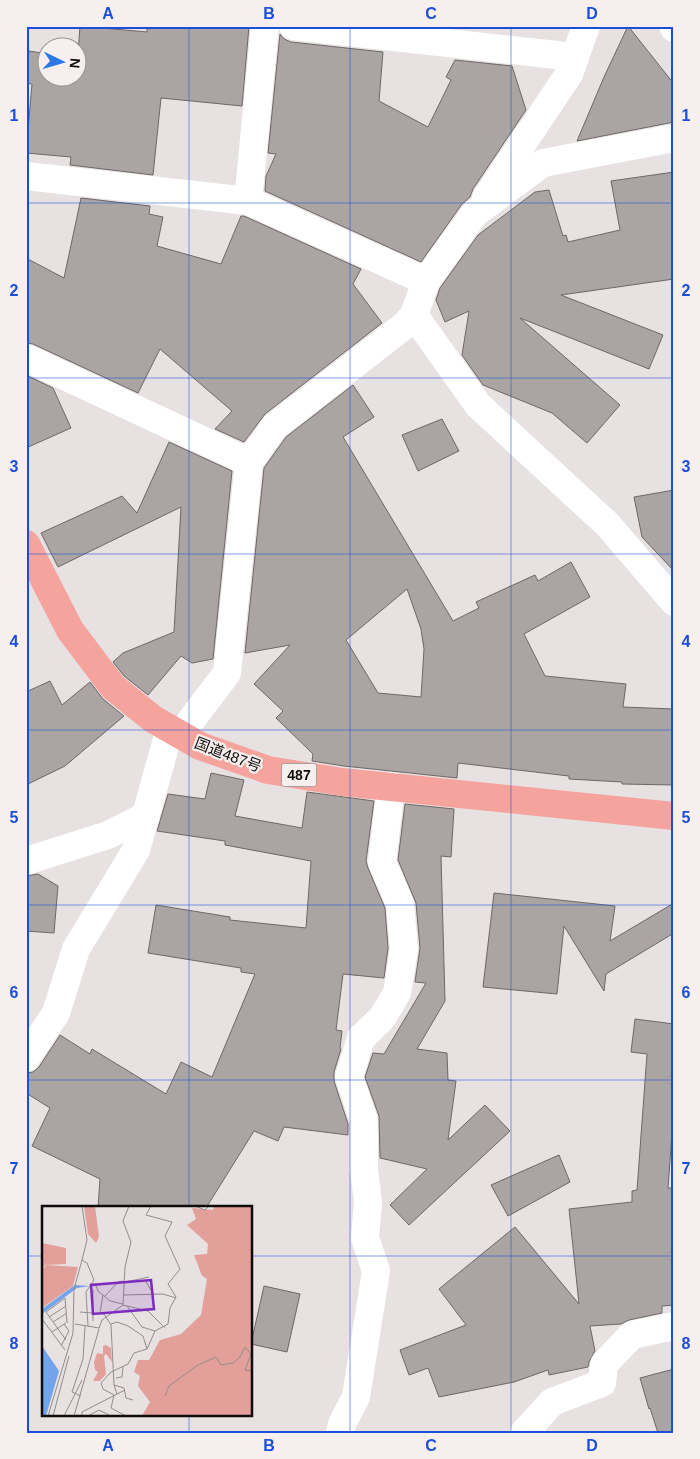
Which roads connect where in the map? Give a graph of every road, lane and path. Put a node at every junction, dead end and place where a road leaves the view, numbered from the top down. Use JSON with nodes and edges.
{"nodes":[{"id":1,"x":265,"y":26,"type":"edge"},
{"id":2,"x":293,"y":26,"type":"edge"},
{"id":3,"x":586,"y":26,"type":"edge"},
{"id":4,"x":576,"y":57,"type":"junction"},
{"id":5,"x":674,"y":138,"type":"edge"},
{"id":6,"x":26,"y":176,"type":"edge"},
{"id":7,"x":248,"y":202,"type":"junction"},
{"id":8,"x":475,"y":213,"type":"junction"},
{"id":9,"x":426,"y":281,"type":"junction"},
{"id":10,"x":414,"y":315,"type":"junction"},
{"id":11,"x":26,"y":358,"type":"edge"},
{"id":12,"x":249,"y":462,"type":"junction"},
{"id":13,"x":26,"y":544,"type":"edge"},
{"id":14,"x":674,"y":602,"type":"edge"},
{"id":15,"x":175,"y":732,"type":"junction"},
{"id":16,"x":391,"y":786,"type":"junction"},
{"id":17,"x":146,"y":816,"type":"junction"},
{"id":18,"x":674,"y":816,"type":"edge"},
{"id":19,"x":26,"y":861,"type":"edge"},
{"id":20,"x":26,"y":1058,"type":"edge"},
{"id":21,"x":674,"y":1326,"type":"edge"},
{"id":22,"x":340,"y":1433,"type":"edge"},
{"id":23,"x":524,"y":1433,"type":"edge"}],
"edges":[{"from":1,"to":7,"type":"street"},
{"from":2,"to":4,"type":"street"},
{"from":3,"to":4,"type":"street"},
{"from":4,"to":8,"type":"street"},
{"from":5,"to":8,"type":"street"},
{"from":6,"to":7,"type":"street"},
{"from":7,"to":9,"type":"street"},
{"from":8,"to":9,"type":"street"},
{"from":9,"to":10,"type":"street"},
{"from":10,"to":12,"type":"street"},
{"from":10,"to":14,"type":"street"},
{"from":11,"to":12,"type":"street"},
{"from":12,"to":15,"type":"street"},
{"from":13,"to":15,"type":"highway","name":"国道487号","number":"487"},
{"from":15,"to":16,"type":"highway","name":"国道487号","number":"487"},
{"from":15,"to":17,"type":"street"},
{"from":16,"to":18,"type":"highway","name":"国道487号","number":"487"},
{"from":16,"to":22,"type":"street"},
{"from":17,"to":19,"type":"street"},
{"from":17,"to":20,"type":"street"},
{"from":21,"to":23,"type":"street"}]}
